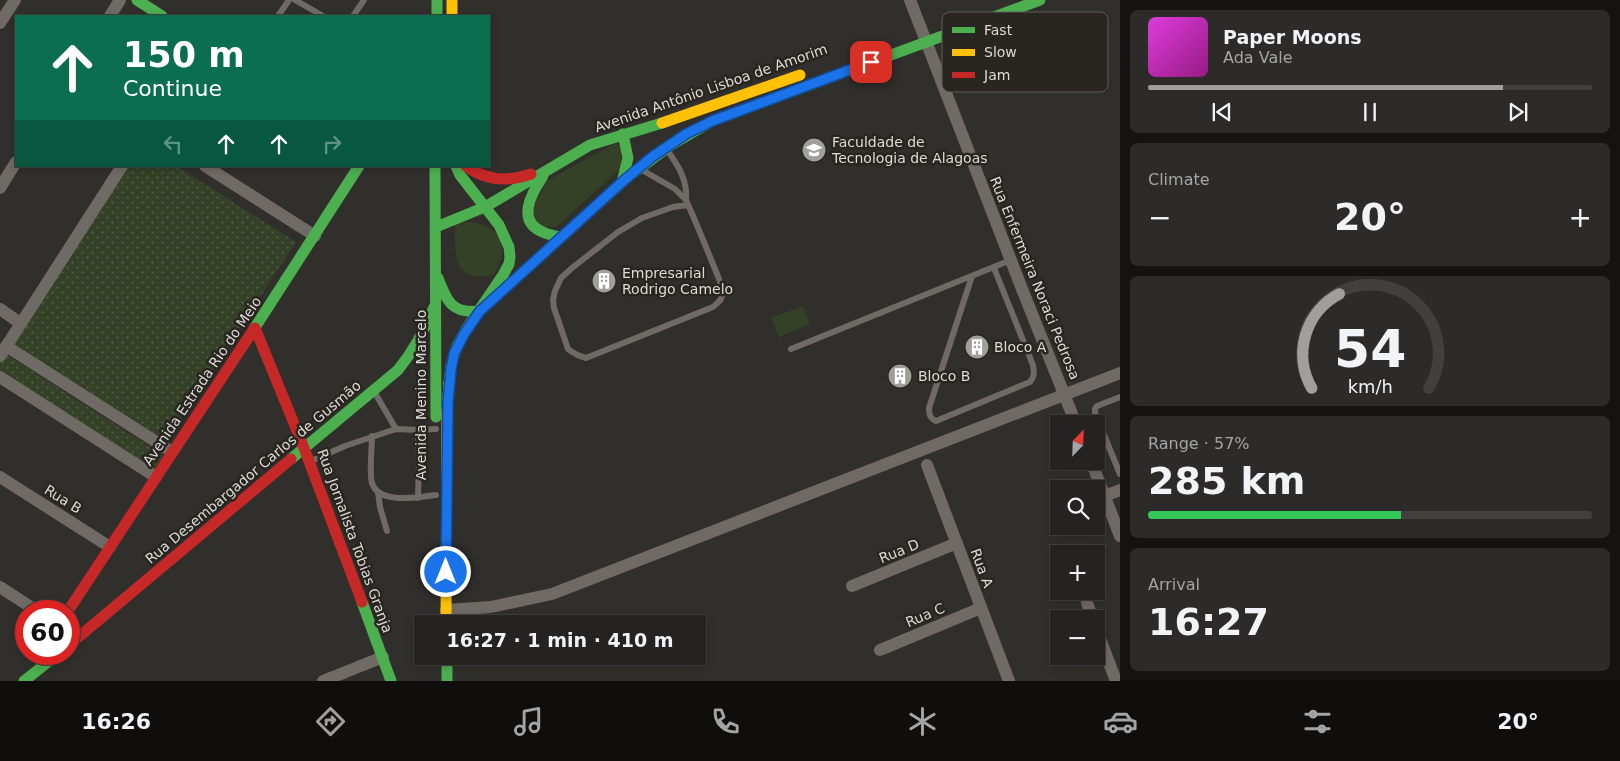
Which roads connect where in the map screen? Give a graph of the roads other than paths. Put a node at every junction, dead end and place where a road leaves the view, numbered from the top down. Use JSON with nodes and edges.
{"nodes":[{"id":1,"x":15,"y":0,"type":"edge"},
{"id":2,"x":120,"y":0,"type":"edge"},
{"id":3,"x":137,"y":0,"type":"edge"},
{"id":4,"x":289,"y":0,"type":"edge"},
{"id":5,"x":295,"y":0,"type":"edge"},
{"id":6,"x":364,"y":0,"type":"edge"},
{"id":7,"x":437,"y":0,"type":"edge"},
{"id":8,"x":452,"y":0,"type":"edge"},
{"id":9,"x":910,"y":0,"type":"edge"},
{"id":10,"x":1040,"y":0,"type":"edge"},
{"id":11,"x":997,"y":12,"type":"edge"},
{"id":12,"x":111,"y":15,"type":"edge"},
{"id":13,"x":160,"y":15,"type":"edge"},
{"id":14,"x":279,"y":15,"type":"edge"},
{"id":15,"x":321,"y":15,"type":"edge"},
{"id":16,"x":354,"y":15,"type":"edge"},
{"id":17,"x":437,"y":15,"type":"edge"},
{"id":18,"x":452,"y":15,"type":"edge"},
{"id":19,"x":0,"y":23,"type":"edge"},
{"id":20,"x":942,"y":28,"type":"edge"},
{"id":21,"x":923,"y":33,"type":"junction"},
{"id":22,"x":812,"y":71,"type":"dead end"},
{"id":23,"x":942,"y":82,"type":"edge"},
{"id":24,"x":946,"y":92,"type":"edge"},
{"id":25,"x":624,"y":134,"type":"junction"},
{"id":26,"x":666,"y":148,"type":"junction"},
{"id":27,"x":15,"y":164,"type":"edge"},
{"id":28,"x":121,"y":167,"type":"edge"},
{"id":29,"x":207,"y":167,"type":"edge"},
{"id":30,"x":359,"y":167,"type":"edge"},
{"id":31,"x":435,"y":167,"type":"edge"},
{"id":32,"x":456,"y":167,"type":"edge"},
{"id":33,"x":467,"y":167,"type":"edge"},
{"id":34,"x":639,"y":168,"type":"junction"},
{"id":35,"x":551,"y":169,"type":"junction"},
{"id":36,"x":622,"y":182,"type":"junction"},
{"id":37,"x":0,"y":188,"type":"edge"},
{"id":38,"x":687,"y":202,"type":"junction"},
{"id":39,"x":485,"y":206,"type":"junction"},
{"id":40,"x":436,"y":227,"type":"junction"},
{"id":41,"x":315,"y":236,"type":"junction"},
{"id":42,"x":561,"y":237,"type":"junction"},
{"id":43,"x":1011,"y":260,"type":"junction"},
{"id":44,"x":994,"y":268,"type":"junction"},
{"id":45,"x":436,"y":272,"type":"junction"},
{"id":46,"x":972,"y":276,"type":"junction"},
{"id":47,"x":435,"y":304,"type":"junction"},
{"id":48,"x":0,"y":309,"type":"edge"},
{"id":49,"x":480,"y":311,"type":"junction"},
{"id":50,"x":20,"y":323,"type":"junction"},
{"id":51,"x":255,"y":328,"type":"junction"},
{"id":52,"x":791,"y":349,"type":"dead end"},
{"id":53,"x":2,"y":352,"type":"edge"},
{"id":54,"x":1120,"y":373,"type":"edge"},
{"id":55,"x":0,"y":377,"type":"edge"},
{"id":56,"x":374,"y":392,"type":"junction"},
{"id":57,"x":1065,"y":394,"type":"junction"},
{"id":58,"x":1120,"y":397,"type":"edge"},
{"id":59,"x":1073,"y":415,"type":"edge"},
{"id":60,"x":396,"y":429,"type":"junction"},
{"id":61,"x":436,"y":429,"type":"junction"},
{"id":62,"x":418,"y":430,"type":"junction"},
{"id":63,"x":372,"y":436,"type":"junction"},
{"id":64,"x":304,"y":448,"type":"junction"},
{"id":65,"x":172,"y":452,"type":"junction"},
{"id":66,"x":310,"y":462,"type":"junction"},
{"id":67,"x":927,"y":465,"type":"dead end"},
{"id":68,"x":1120,"y":474,"type":"edge"},
{"id":69,"x":0,"y":477,"type":"edge"},
{"id":70,"x":156,"y":477,"type":"junction"},
{"id":71,"x":1120,"y":490,"type":"edge"},
{"id":72,"x":378,"y":492,"type":"junction"},
{"id":73,"x":436,"y":495,"type":"junction"},
{"id":74,"x":1105,"y":496,"type":"edge"},
{"id":75,"x":418,"y":498,"type":"junction"},
{"id":76,"x":1105,"y":498,"type":"edge"},
{"id":77,"x":387,"y":532,"type":"dead end"},
{"id":78,"x":1120,"y":536,"type":"edge"},
{"id":79,"x":957,"y":543,"type":"junction"},
{"id":80,"x":110,"y":546,"type":"junction"},
{"id":81,"x":852,"y":586,"type":"dead end"},
{"id":82,"x":0,"y":587,"type":"edge"},
{"id":83,"x":21,"y":600,"type":"edge"},
{"id":84,"x":75,"y":600,"type":"edge"},
{"id":85,"x":1087,"y":603,"type":"dead end"},
{"id":86,"x":981,"y":608,"type":"junction"},
{"id":87,"x":446,"y":610,"type":"junction"},
{"id":88,"x":1090,"y":610,"type":"edge"},
{"id":89,"x":80,"y":613,"type":"edge"},
{"id":90,"x":436,"y":615,"type":"edge"},
{"id":91,"x":446,"y":615,"type":"edge"},
{"id":92,"x":101,"y":619,"type":"junction"},
{"id":93,"x":80,"y":636,"type":"edge"},
{"id":94,"x":880,"y":650,"type":"dead end"},
{"id":95,"x":1105,"y":652,"type":"edge"},
{"id":96,"x":383,"y":657,"type":"junction"},
{"id":97,"x":33,"y":665,"type":"edge"},
{"id":98,"x":44,"y":665,"type":"edge"},
{"id":99,"x":437,"y":665,"type":"edge"},
{"id":100,"x":447,"y":665,"type":"edge"},
{"id":101,"x":23,"y":681,"type":"edge"},
{"id":102,"x":323,"y":681,"type":"edge"},
{"id":103,"x":391,"y":681,"type":"edge"},
{"id":104,"x":437,"y":681,"type":"edge"},
{"id":105,"x":447,"y":681,"type":"edge"},
{"id":106,"x":1009,"y":681,"type":"edge"},
{"id":107,"x":1116,"y":681,"type":"edge"}],
"edges":[{"from":1,"to":19,"type":"street"},
{"from":2,"to":12,"type":"street"},
{"from":3,"to":13,"type":"main road"},
{"from":4,"to":14,"type":"lane"},
{"from":5,"to":15,"type":"lane"},
{"from":6,"to":16,"type":"lane"},
{"from":7,"to":17,"type":"main road"},
{"from":8,"to":18,"type":"main road"},
{"from":9,"to":21,"type":"street","name":"Rua Enfermeira Noraci Pedrosa"},
{"from":10,"to":11,"type":"main road","name":"Avenida Antônio Lisboa de Amorim"},
{"from":20,"to":21,"type":"main road","name":"Avenida Antônio Lisboa de Amorim"},
{"from":21,"to":23,"type":"street","name":"Rua Enfermeira Noraci Pedrosa"},
{"from":21,"to":26,"type":"main road","name":"Avenida Antônio Lisboa de Amorim"},
{"from":22,"to":25,"type":"main road","name":"Avenida Antônio Lisboa de Amorim"},
{"from":24,"to":43,"type":"street","name":"Rua Enfermeira Noraci Pedrosa"},
{"from":25,"to":35,"type":"main road","name":"Avenida Antônio Lisboa de Amorim"},
{"from":25,"to":36,"type":"main road"},
{"from":26,"to":34,"type":"main road","name":"Avenida Antônio Lisboa de Amorim"},
{"from":26,"to":38,"type":"lane"},
{"from":27,"to":37,"type":"street"},
{"from":28,"to":50,"type":"street"},
{"from":29,"to":41,"type":"street"},
{"from":30,"to":41,"type":"main road","name":"Avenida Estrada Rio do Meio"},
{"from":31,"to":40,"type":"main road","name":"Avenida Menino Marcelo"},
{"from":32,"to":39,"type":"main road","name":"Avenida Menino Marcelo"},
{"from":33,"to":35,"type":"main road"},
{"from":34,"to":36,"type":"main road","name":"Avenida Antônio Lisboa de Amorim"},
{"from":34,"to":38,"type":"lane"},
{"from":35,"to":39,"type":"main road","name":"Avenida Antônio Lisboa de Amorim"},
{"from":35,"to":42,"type":"main road"},
{"from":36,"to":42,"type":"main road","name":"Avenida Antônio Lisboa de Amorim"},
{"from":38,"to":38,"type":"lane"},
{"from":39,"to":40,"type":"main road","name":"Avenida Antônio Lisboa de Amorim"},
{"from":39,"to":49,"type":"main road","name":"Avenida Menino Marcelo"},
{"from":40,"to":45,"type":"main road","name":"Avenida Menino Marcelo"},
{"from":41,"to":51,"type":"main road","name":"Avenida Estrada Rio do Meio"},
{"from":42,"to":49,"type":"main road","name":"Avenida Antônio Lisboa de Amorim"},
{"from":43,"to":44,"type":"lane"},
{"from":43,"to":57,"type":"street","name":"Rua Enfermeira Noraci Pedrosa"},
{"from":44,"to":46,"type":"lane"},
{"from":44,"to":46,"type":"lane"},
{"from":45,"to":47,"type":"main road","name":"Avenida Menino Marcelo"},
{"from":45,"to":49,"type":"main road"},
{"from":46,"to":52,"type":"lane"},
{"from":47,"to":56,"type":"main road","name":"Rua Desembargador Carlos de Gusmão"},
{"from":47,"to":61,"type":"main road","name":"Avenida Menino Marcelo"},
{"from":48,"to":50,"type":"street"},
{"from":49,"to":87,"type":"main road","name":"Avenida Menino Marcelo"},
{"from":50,"to":53,"type":"street"},
{"from":51,"to":64,"type":"main road","name":"Rua Jornalista Tobias Granja"},
{"from":51,"to":65,"type":"main road","name":"Avenida Estrada Rio do Meio"},
{"from":53,"to":65,"type":"street"},
{"from":54,"to":57,"type":"street"},
{"from":55,"to":70,"type":"street"},
{"from":56,"to":60,"type":"lane"},
{"from":56,"to":64,"type":"main road","name":"Rua Desembargador Carlos de Gusmão"},
{"from":57,"to":59,"type":"street","name":"Rua Enfermeira Noraci Pedrosa"},
{"from":57,"to":87,"type":"street"},
{"from":58,"to":68,"type":"lane"},
{"from":60,"to":62,"type":"lane"},
{"from":60,"to":63,"type":"lane"},
{"from":61,"to":62,"type":"lane"},
{"from":61,"to":73,"type":"main road","name":"Avenida Menino Marcelo"},
{"from":62,"to":75,"type":"lane"},
{"from":63,"to":66,"type":"lane"},
{"from":63,"to":72,"type":"lane"},
{"from":64,"to":66,"type":"main road","name":"Rua Jornalista Tobias Granja"},
{"from":64,"to":92,"type":"main road","name":"Rua Desembargador Carlos de Gusmão"},
{"from":65,"to":70,"type":"main road","name":"Avenida Estrada Rio do Meio"},
{"from":66,"to":96,"type":"main road","name":"Rua Jornalista Tobias Granja"},
{"from":67,"to":79,"type":"street","name":"Rua A"},
{"from":69,"to":80,"type":"street","name":"Rua B"},
{"from":70,"to":80,"type":"main road","name":"Avenida Estrada Rio do Meio"},
{"from":71,"to":74,"type":"street"},
{"from":72,"to":75,"type":"lane"},
{"from":72,"to":77,"type":"lane"},
{"from":73,"to":75,"type":"lane"},
{"from":73,"to":90,"type":"main road","name":"Avenida Menino Marcelo"},
{"from":76,"to":78,"type":"street"},
{"from":79,"to":81,"type":"street","name":"Rua D"},
{"from":79,"to":86,"type":"street","name":"Rua A"},
{"from":80,"to":84,"type":"main road","name":"Avenida Estrada Rio do Meio"},
{"from":82,"to":83,"type":"street"},
{"from":85,"to":88,"type":"street"},
{"from":86,"to":94,"type":"street","name":"Rua C"},
{"from":86,"to":106,"type":"street","name":"Rua A"},
{"from":87,"to":91,"type":"main road","name":"Avenida Menino Marcelo"},
{"from":89,"to":92,"type":"main road"},
{"from":92,"to":93,"type":"main road","name":"Rua Desembargador Carlos de Gusmão"},
{"from":95,"to":107,"type":"street"},
{"from":96,"to":102,"type":"street"},
{"from":96,"to":103,"type":"main road","name":"Rua Jornalista Tobias Granja"},
{"from":97,"to":101,"type":"main road"},
{"from":98,"to":101,"type":"main road"},
{"from":99,"to":104,"type":"main road"},
{"from":100,"to":105,"type":"main road"}]}
